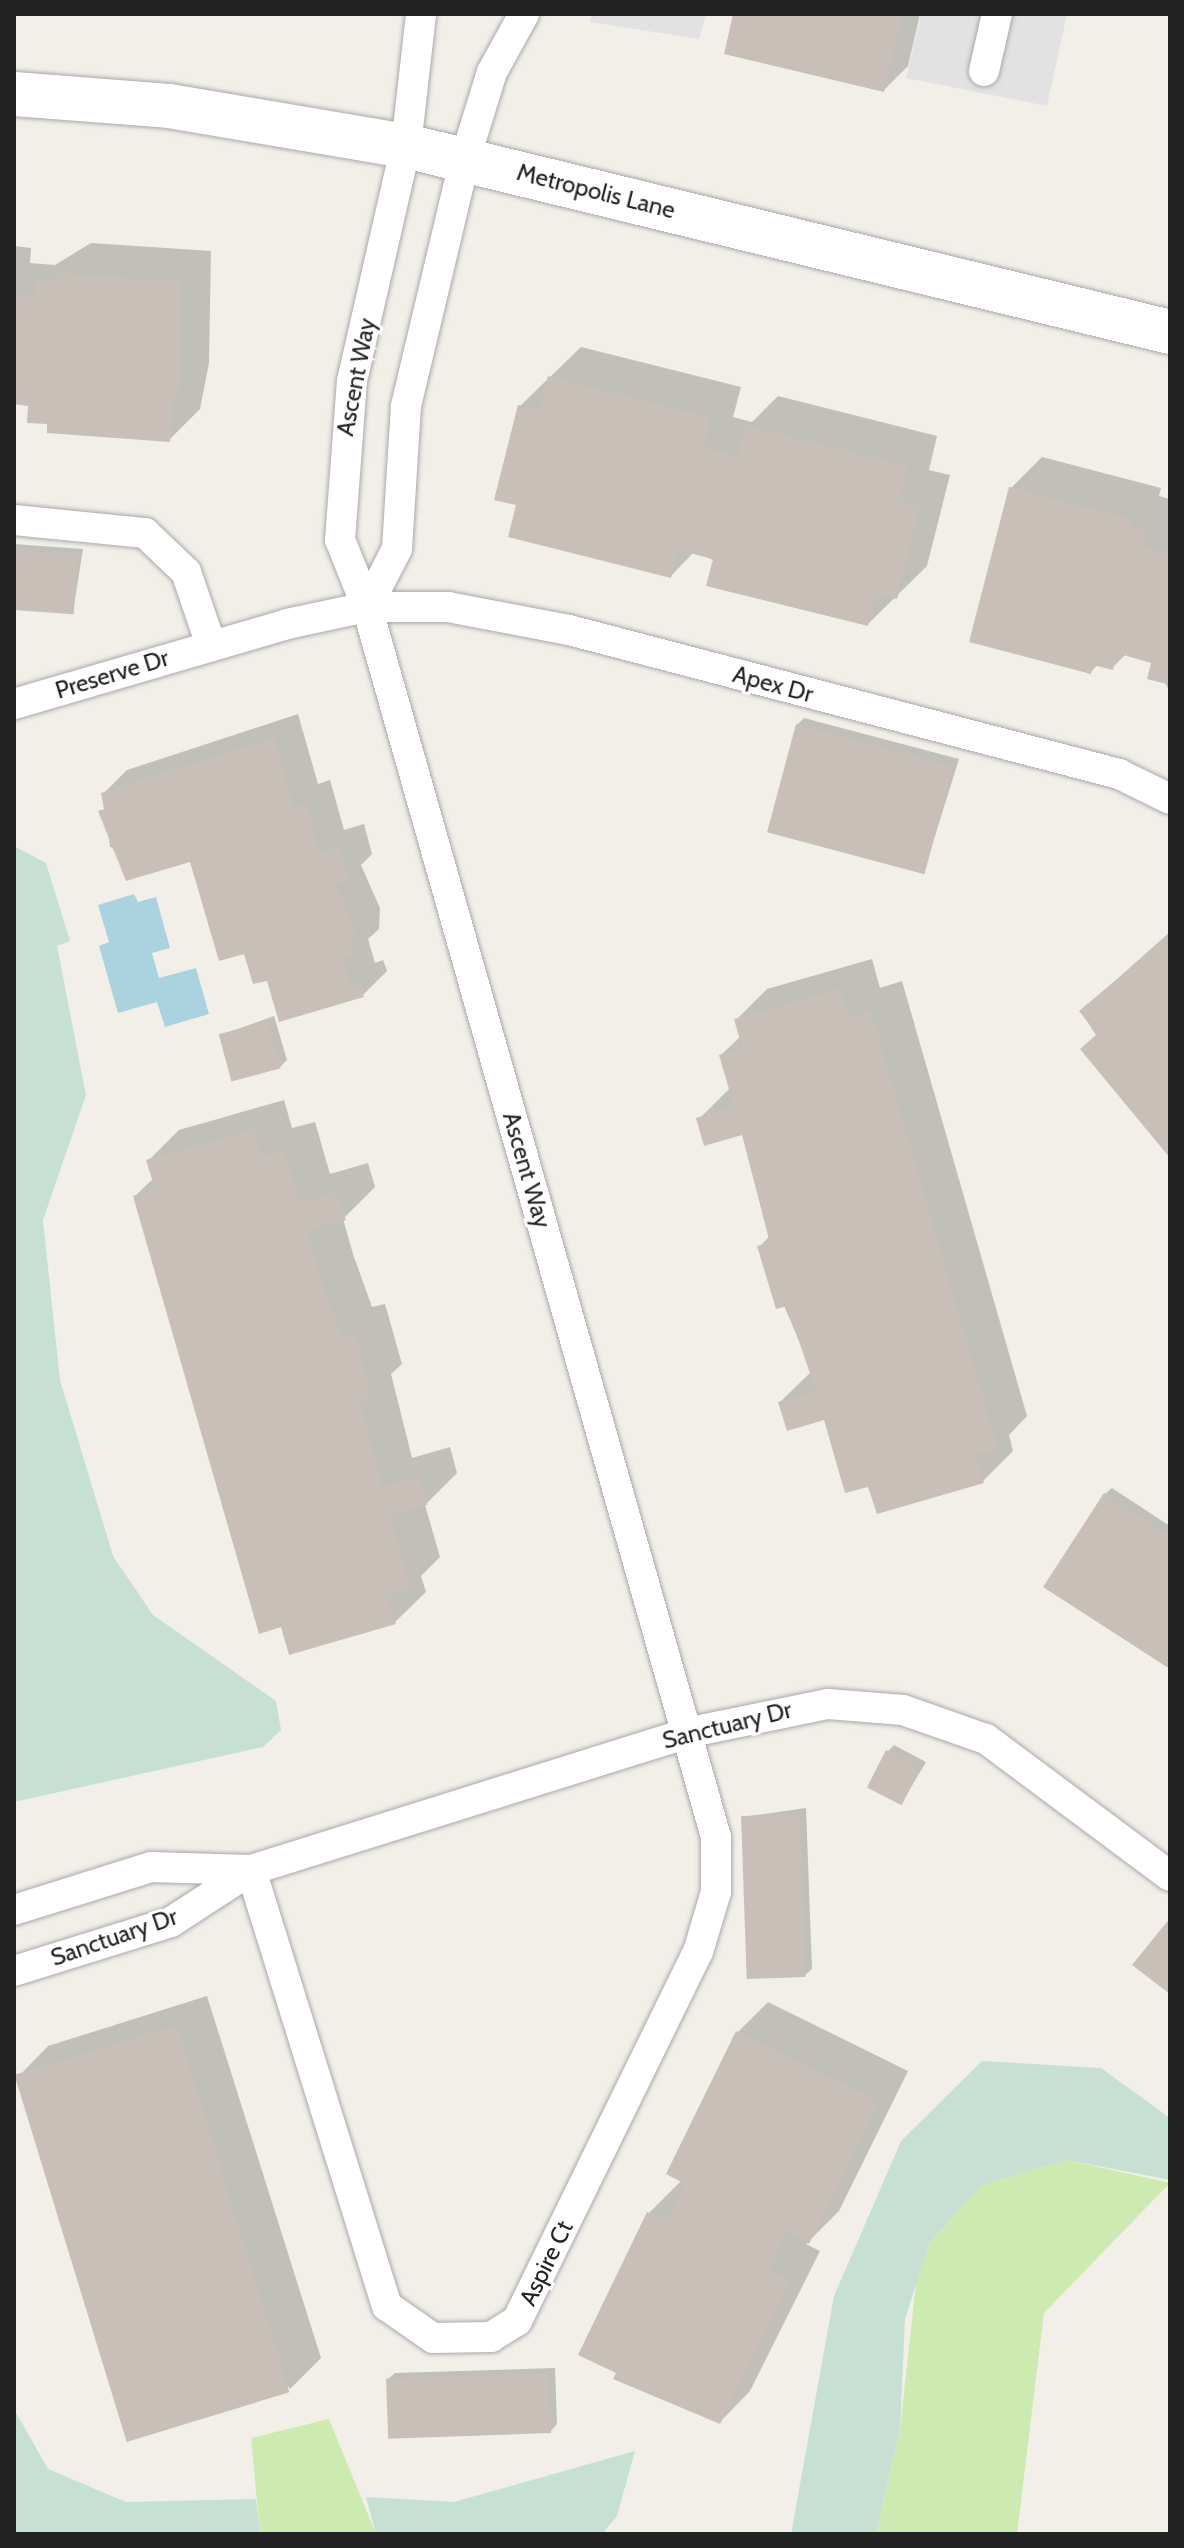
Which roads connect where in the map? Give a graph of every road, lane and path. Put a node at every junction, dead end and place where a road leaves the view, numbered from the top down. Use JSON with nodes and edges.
{"nodes":[{"id":1,"x":421,"y":14,"type":"edge"},
{"id":2,"x":524,"y":14,"type":"edge"},
{"id":3,"x":997,"y":14,"type":"edge"},
{"id":4,"x":984,"y":71,"type":"dead end"},
{"id":5,"x":14,"y":94,"type":"edge"},
{"id":6,"x":406,"y":146,"type":"junction"},
{"id":7,"x":465,"y":159,"type":"junction"},
{"id":8,"x":1170,"y":332,"type":"edge"},
{"id":9,"x":14,"y":520,"type":"edge"},
{"id":10,"x":367,"y":607,"type":"junction"},
{"id":11,"x":211,"y":645,"type":"junction"},
{"id":12,"x":14,"y":704,"type":"edge"},
{"id":13,"x":1170,"y":799,"type":"edge"},
{"id":14,"x":691,"y":1732,"type":"junction"},
{"id":15,"x":251,"y":1870,"type":"junction"},
{"id":16,"x":1170,"y":1876,"type":"edge"},
{"id":17,"x":14,"y":1910,"type":"edge"},
{"id":18,"x":14,"y":1971,"type":"edge"}],
"edges":[{"from":1,"to":6,"type":"lane","name":"Ascent Way"},
{"from":2,"to":7,"type":"lane"},
{"from":3,"to":4,"type":"lane"},
{"from":5,"to":6,"type":"street","name":"Metropolis Lane"},
{"from":6,"to":7,"type":"street","name":"Metropolis Lane"},
{"from":6,"to":10,"type":"lane","name":"Ascent Way"},
{"from":7,"to":8,"type":"street","name":"Metropolis Lane"},
{"from":7,"to":10,"type":"lane"},
{"from":9,"to":11,"type":"lane"},
{"from":10,"to":11,"type":"lane","name":"Preserve Dr"},
{"from":10,"to":13,"type":"lane","name":"Apex Dr"},
{"from":10,"to":14,"type":"lane","name":"Ascent Way"},
{"from":11,"to":12,"type":"lane","name":"Preserve Dr"},
{"from":14,"to":15,"type":"lane","name":"Sanctuary Dr"},
{"from":14,"to":15,"type":"lane","name":"Aspire Ct"},
{"from":14,"to":16,"type":"lane","name":"Sanctuary Dr"},
{"from":15,"to":17,"type":"lane","name":"Sanctuary Dr"},
{"from":15,"to":18,"type":"lane","name":"Sanctuary Dr"}]}
